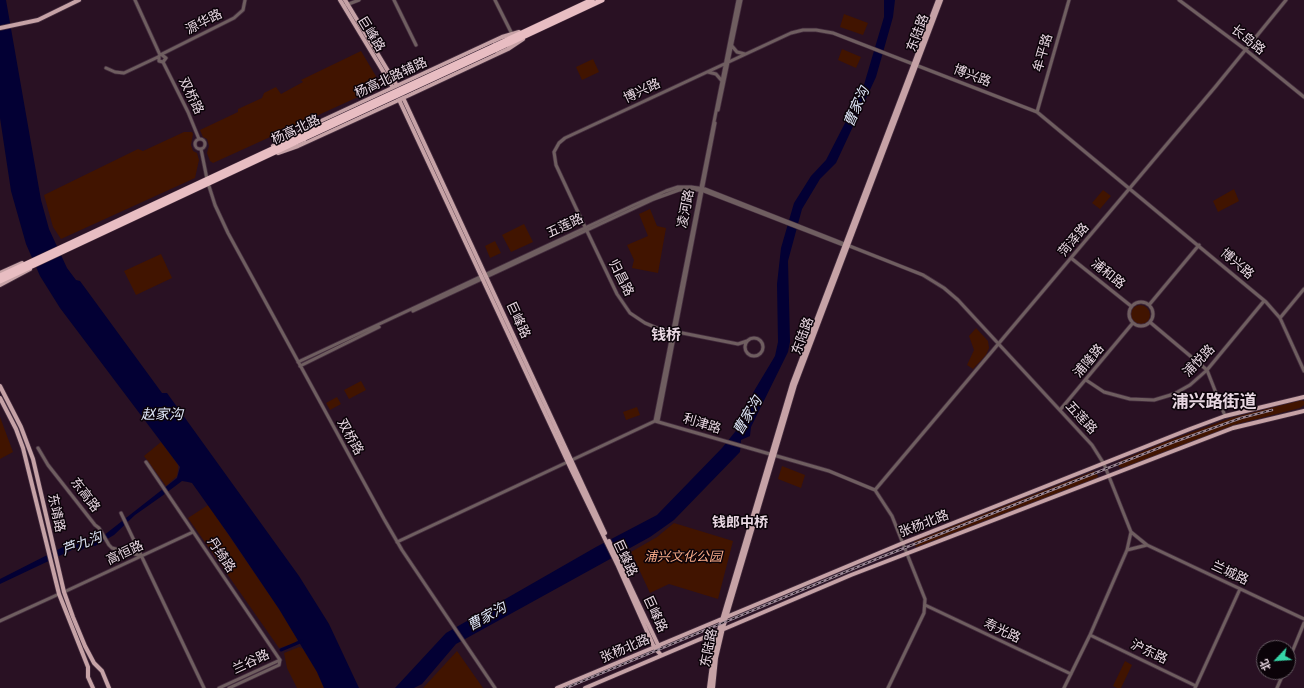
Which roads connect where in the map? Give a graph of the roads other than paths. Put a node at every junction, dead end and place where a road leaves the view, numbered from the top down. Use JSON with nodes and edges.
{"nodes":[{"id":1,"x":79,"y":0,"type":"edge"},
{"id":2,"x":134,"y":0,"type":"edge"},
{"id":3,"x":246,"y":0,"type":"edge"},
{"id":4,"x":340,"y":0,"type":"edge"},
{"id":5,"x":345,"y":0,"type":"edge"},
{"id":6,"x":359,"y":0,"type":"edge"},
{"id":7,"x":394,"y":0,"type":"edge"},
{"id":8,"x":495,"y":0,"type":"edge"},
{"id":9,"x":592,"y":0,"type":"edge"},
{"id":10,"x":602,"y":0,"type":"edge"},
{"id":11,"x":739,"y":0,"type":"edge"},
{"id":12,"x":938,"y":0,"type":"edge"},
{"id":13,"x":941,"y":0,"type":"edge"},
{"id":14,"x":1069,"y":0,"type":"edge"},
{"id":15,"x":1179,"y":0,"type":"edge"},
{"id":16,"x":1286,"y":0,"type":"edge"},
{"id":17,"x":345,"y":6,"type":"junction"},
{"id":18,"x":0,"y":28,"type":"edge"},
{"id":19,"x":532,"y":31,"type":"junction"},
{"id":20,"x":512,"y":34,"type":"junction"},
{"id":21,"x":416,"y":45,"type":"dead end"},
{"id":22,"x":732,"y":45,"type":"junction"},
{"id":23,"x":1246,"y":50,"type":"junction"},
{"id":24,"x":746,"y":54,"type":"junction"},
{"id":25,"x":160,"y":55,"type":"junction"},
{"id":26,"x":163,"y":62,"type":"junction"},
{"id":27,"x":727,"y":63,"type":"junction"},
{"id":28,"x":915,"y":65,"type":"junction"},
{"id":29,"x":106,"y":68,"type":"dead end"},
{"id":30,"x":706,"y":72,"type":"junction"},
{"id":31,"x":722,"y":81,"type":"junction"},
{"id":32,"x":395,"y":87,"type":"junction"},
{"id":33,"x":1304,"y":97,"type":"edge"},
{"id":34,"x":401,"y":99,"type":"junction"},
{"id":35,"x":1037,"y":112,"type":"junction"},
{"id":36,"x":198,"y":139,"type":"junction"},
{"id":37,"x":556,"y":148,"type":"joint"},
{"id":38,"x":201,"y":149,"type":"junction"},
{"id":39,"x":263,"y":155,"type":"junction"},
{"id":40,"x":208,"y":181,"type":"junction"},
{"id":41,"x":1130,"y":188,"type":"junction"},
{"id":42,"x":701,"y":189,"type":"junction"},
{"id":43,"x":586,"y":229,"type":"junction"},
{"id":44,"x":846,"y":245,"type":"junction"},
{"id":45,"x":1199,"y":245,"type":"junction"},
{"id":46,"x":1071,"y":258,"type":"junction"},
{"id":47,"x":42,"y":259,"type":"junction"},
{"id":48,"x":0,"y":273,"type":"edge"},
{"id":49,"x":0,"y":276,"type":"edge"},
{"id":50,"x":484,"y":277,"type":"junction"},
{"id":51,"x":0,"y":281,"type":"edge"},
{"id":52,"x":0,"y":285,"type":"edge"},
{"id":53,"x":1304,"y":289,"type":"edge"},
{"id":54,"x":1264,"y":301,"type":"junction"},
{"id":55,"x":1149,"y":305,"type":"junction"},
{"id":56,"x":1131,"y":306,"type":"junction"},
{"id":57,"x":1280,"y":318,"type":"junction"},
{"id":58,"x":1151,"y":323,"type":"junction"},
{"id":59,"x":1132,"y":324,"type":"junction"},
{"id":60,"x":674,"y":331,"type":"junction"},
{"id":61,"x":747,"y":341,"type":"junction"},
{"id":62,"x":738,"y":344,"type":"junction"},
{"id":63,"x":999,"y":344,"type":"junction"},
{"id":64,"x":746,"y":350,"type":"junction"},
{"id":65,"x":299,"y":364,"type":"junction"},
{"id":66,"x":1207,"y":370,"type":"junction"},
{"id":67,"x":1304,"y":371,"type":"edge"},
{"id":68,"x":1086,"y":380,"type":"junction"},
{"id":69,"x":0,"y":386,"type":"edge"},
{"id":70,"x":1304,"y":397,"type":"edge"},
{"id":71,"x":0,"y":398,"type":"edge"},
{"id":72,"x":1060,"y":410,"type":"junction"},
{"id":73,"x":1304,"y":411,"type":"edge"},
{"id":74,"x":1225,"y":416,"type":"junction"},
{"id":75,"x":656,"y":421,"type":"junction"},
{"id":76,"x":38,"y":448,"type":"dead end"},
{"id":77,"x":773,"y":455,"type":"junction"},
{"id":78,"x":570,"y":461,"type":"junction"},
{"id":79,"x":146,"y":462,"type":"dead end"},
{"id":80,"x":1104,"y":464,"type":"junction"},
{"id":81,"x":1109,"y":476,"type":"junction"},
{"id":82,"x":875,"y":490,"type":"junction"},
{"id":83,"x":121,"y":513,"type":"dead end"},
{"id":84,"x":194,"y":532,"type":"junction"},
{"id":85,"x":1131,"y":532,"type":"junction"},
{"id":86,"x":397,"y":542,"type":"junction"},
{"id":87,"x":903,"y":543,"type":"junction"},
{"id":88,"x":1147,"y":546,"type":"junction"},
{"id":89,"x":1127,"y":550,"type":"junction"},
{"id":90,"x":908,"y":554,"type":"junction"},
{"id":91,"x":142,"y":556,"type":"junction"},
{"id":92,"x":1240,"y":590,"type":"junction"},
{"id":93,"x":64,"y":592,"type":"junction"},
{"id":94,"x":58,"y":594,"type":"junction"},
{"id":95,"x":926,"y":605,"type":"junction"},
{"id":96,"x":724,"y":616,"type":"junction"},
{"id":97,"x":1304,"y":619,"type":"edge"},
{"id":98,"x":0,"y":621,"type":"edge"},
{"id":99,"x":1304,"y":623,"type":"edge"},
{"id":100,"x":721,"y":629,"type":"junction"},
{"id":101,"x":1090,"y":635,"type":"junction"},
{"id":102,"x":1296,"y":642,"type":"edge"},
{"id":103,"x":656,"y":646,"type":"junction"},
{"id":104,"x":660,"y":655,"type":"junction"},
{"id":105,"x":280,"y":660,"type":"junction"},
{"id":106,"x":1071,"y":674,"type":"junction"},
{"id":107,"x":1196,"y":687,"type":"edge"},
{"id":108,"x":93,"y":688,"type":"edge"},
{"id":109,"x":109,"y":688,"type":"edge"},
{"id":110,"x":204,"y":688,"type":"edge"},
{"id":111,"x":220,"y":688,"type":"edge"},
{"id":112,"x":229,"y":688,"type":"edge"},
{"id":113,"x":495,"y":688,"type":"edge"},
{"id":114,"x":558,"y":688,"type":"edge"},
{"id":115,"x":585,"y":688,"type":"edge"},
{"id":116,"x":709,"y":688,"type":"edge"},
{"id":117,"x":712,"y":688,"type":"edge"},
{"id":118,"x":888,"y":688,"type":"edge"},
{"id":119,"x":1064,"y":688,"type":"edge"}],
"edges":[{"from":1,"to":18,"type":"main road"},
{"from":2,"to":25,"type":"street"},
{"from":3,"to":25,"type":"street","name":"源华路"},
{"from":4,"to":17,"type":"main road","name":"巨峰路"},
{"from":5,"to":17,"type":"main road","name":"巨峰路"},
{"from":6,"to":17,"type":"street"},
{"from":7,"to":21,"type":"street"},
{"from":8,"to":20,"type":"street"},
{"from":9,"to":19,"type":"highway","name":"杨高北路"},
{"from":10,"to":19,"type":"highway","name":"杨高北路"},
{"from":11,"to":22,"type":"street","name":"凌河路"},
{"from":11,"to":27,"type":"street","name":"凌河路"},
{"from":12,"to":28,"type":"main road","name":"东陆路"},
{"from":13,"to":28,"type":"main road","name":"东陆路"},
{"from":14,"to":35,"type":"street","name":"牟平路"},
{"from":15,"to":23,"type":"street","name":"长岛路"},
{"from":16,"to":23,"type":"street","name":"菏泽路"},
{"from":17,"to":32,"type":"main road","name":"巨峰路"},
{"from":19,"to":20,"type":"main road","name":"杨高北路辅路"},
{"from":19,"to":34,"type":"main road","name":"杨高北路辅路"},
{"from":19,"to":39,"type":"highway","name":"杨高北路","bridge":true},
{"from":20,"to":32,"type":"main road","name":"杨高北路辅路"},
{"from":22,"to":24,"type":"street"},
{"from":22,"to":27,"type":"street","name":"凌河路"},
{"from":23,"to":33,"type":"street","name":"长岛路"},
{"from":23,"to":41,"type":"street","name":"菏泽路"},
{"from":24,"to":27,"type":"street","name":"博兴路"},
{"from":24,"to":28,"type":"street","name":"博兴路"},
{"from":25,"to":26,"type":"street"},
{"from":25,"to":26,"type":"street"},
{"from":25,"to":29,"type":"street","name":"源华路"},
{"from":26,"to":36,"type":"street","name":"双桥路"},
{"from":27,"to":30,"type":"street","name":"博兴路"},
{"from":27,"to":31,"type":"street","name":"凌河路"},
{"from":27,"to":42,"type":"street","name":"凌河路"},
{"from":28,"to":35,"type":"street","name":"博兴路"},
{"from":28,"to":44,"type":"main road","name":"东陆路"},
{"from":30,"to":31,"type":"street"},
{"from":30,"to":37,"type":"street","name":"博兴路"},
{"from":31,"to":42,"type":"street","name":"凌河路"},
{"from":32,"to":34,"type":"main road","name":"巨峰路"},
{"from":32,"to":39,"type":"main road","name":"杨高北路辅路"},
{"from":34,"to":39,"type":"main road","name":"杨高北路辅路"},
{"from":34,"to":50,"type":"main road","name":"巨峰路"},
{"from":35,"to":41,"type":"street","name":"博兴路"},
{"from":36,"to":38,"type":"street","name":"双桥路"},
{"from":36,"to":38,"type":"street","name":"双桥路"},
{"from":37,"to":43,"type":"street","name":"归昌路"},
{"from":38,"to":40,"type":"street","name":"双桥路"},
{"from":39,"to":40,"type":"highway","name":"杨高北路"},
{"from":40,"to":47,"type":"highway","name":"杨高北路"},
{"from":40,"to":65,"type":"street","name":"双桥路"},
{"from":41,"to":45,"type":"street","name":"博兴路"},
{"from":41,"to":46,"type":"street","name":"菏泽路"},
{"from":42,"to":43,"type":"street","name":"五莲路"},
{"from":42,"to":44,"type":"street","name":"五莲路"},
{"from":42,"to":60,"type":"street","name":"凌河路"},
{"from":43,"to":50,"type":"street","name":"五莲路"},
{"from":43,"to":60,"type":"street","name":"归昌路"},
{"from":44,"to":63,"type":"street","name":"五莲路"},
{"from":44,"to":77,"type":"main road","name":"东陆路"},
{"from":45,"to":54,"type":"street","name":"博兴路"},
{"from":45,"to":55,"type":"street"},
{"from":46,"to":56,"type":"street","name":"浦和路"},
{"from":46,"to":63,"type":"street","name":"菏泽路"},
{"from":47,"to":48,"type":"main road"},
{"from":47,"to":49,"type":"highway","name":"杨高北路"},
{"from":47,"to":51,"type":"highway","name":"杨高北路"},
{"from":47,"to":52,"type":"main road"},
{"from":50,"to":65,"type":"street","name":"五莲路"},
{"from":50,"to":78,"type":"main road","name":"巨峰路"},
{"from":53,"to":57,"type":"street"},
{"from":54,"to":57,"type":"street","name":"博兴路"},
{"from":54,"to":66,"type":"street","name":"浦悦路"},
{"from":55,"to":56,"type":"street"},
{"from":55,"to":58,"type":"street"},
{"from":56,"to":59,"type":"street"},
{"from":57,"to":67,"type":"street","name":"博兴路"},
{"from":58,"to":59,"type":"street"},
{"from":58,"to":66,"type":"street"},
{"from":59,"to":68,"type":"street","name":"浦隆路"},
{"from":60,"to":62,"type":"street","name":"归昌路"},
{"from":60,"to":75,"type":"street","name":"凌河路"},
{"from":61,"to":62,"type":"street"},
{"from":61,"to":64,"type":"street"},
{"from":61,"to":64,"type":"street"},
{"from":62,"to":64,"type":"street","name":"归昌路"},
{"from":63,"to":72,"type":"street","name":"五莲路"},
{"from":63,"to":82,"type":"street","name":"菏泽路"},
{"from":65,"to":86,"type":"street","name":"双桥路"},
{"from":66,"to":68,"type":"street","name":"浦悦路"},
{"from":66,"to":74,"type":"street"},
{"from":68,"to":72,"type":"street","name":"浦隆路"},
{"from":69,"to":93,"type":"main road","name":"东靖路"},
{"from":70,"to":74,"type":"main road","name":"张杨北路"},
{"from":71,"to":94,"type":"main road","name":"东靖路"},
{"from":72,"to":80,"type":"street","name":"五莲路"},
{"from":73,"to":81,"type":"main road","name":"张杨北路"},
{"from":74,"to":80,"type":"main road","name":"张杨北路"},
{"from":75,"to":77,"type":"street","name":"利津路"},
{"from":75,"to":78,"type":"street"},
{"from":76,"to":91,"type":"street","name":"东高路"},
{"from":77,"to":82,"type":"street","name":"利津路"},
{"from":77,"to":96,"type":"main road","name":"东陆路"},
{"from":78,"to":86,"type":"street"},
{"from":78,"to":103,"type":"main road","name":"巨峰路"},
{"from":79,"to":84,"type":"street","name":"丹绮路"},
{"from":80,"to":81,"type":"street","name":"五莲路"},
{"from":80,"to":87,"type":"main road","name":"张杨北路"},
{"from":81,"to":85,"type":"street","name":"五莲路"},
{"from":81,"to":90,"type":"main road","name":"张杨北路"},
{"from":82,"to":87,"type":"street"},
{"from":83,"to":91,"type":"street"},
{"from":84,"to":91,"type":"street","name":"高恒路"},
{"from":84,"to":105,"type":"street","name":"丹绮路"},
{"from":85,"to":88,"type":"street","name":"兰城路"},
{"from":85,"to":89,"type":"street"},
{"from":86,"to":113,"type":"street","name":"双桥路"},
{"from":87,"to":90,"type":"street"},
{"from":87,"to":96,"type":"main road","name":"张杨北路"},
{"from":88,"to":89,"type":"street"},
{"from":88,"to":92,"type":"street","name":"兰城路"},
{"from":89,"to":101,"type":"street"},
{"from":90,"to":95,"type":"street"},
{"from":90,"to":100,"type":"main road","name":"张杨北路"},
{"from":91,"to":93,"type":"street","name":"高恒路"},
{"from":91,"to":110,"type":"street"},
{"from":92,"to":97,"type":"street","name":"兰城路"},
{"from":92,"to":107,"type":"street"},
{"from":93,"to":109,"type":"main road","name":"东靖路"},
{"from":94,"to":98,"type":"street"},
{"from":94,"to":108,"type":"main road","name":"东靖路"},
{"from":95,"to":106,"type":"street","name":"寿光路"},
{"from":95,"to":118,"type":"street"},
{"from":96,"to":100,"type":"main road","name":"东陆路"},
{"from":96,"to":103,"type":"main road","name":"张杨北路"},
{"from":99,"to":102,"type":"street"},
{"from":100,"to":104,"type":"main road","name":"张杨北路"},
{"from":100,"to":116,"type":"main road","name":"东陆路"},
{"from":100,"to":117,"type":"main road","name":"东陆路"},
{"from":101,"to":106,"type":"street"},
{"from":101,"to":107,"type":"street","name":"沪东路"},
{"from":103,"to":104,"type":"main road","name":"巨峰路"},
{"from":103,"to":114,"type":"main road","name":"张杨北路"},
{"from":104,"to":115,"type":"main road","name":"张杨北路"},
{"from":105,"to":111,"type":"street","name":"兰谷路"},
{"from":105,"to":112,"type":"street","name":"兰谷路"},
{"from":106,"to":119,"type":"street"}]}
